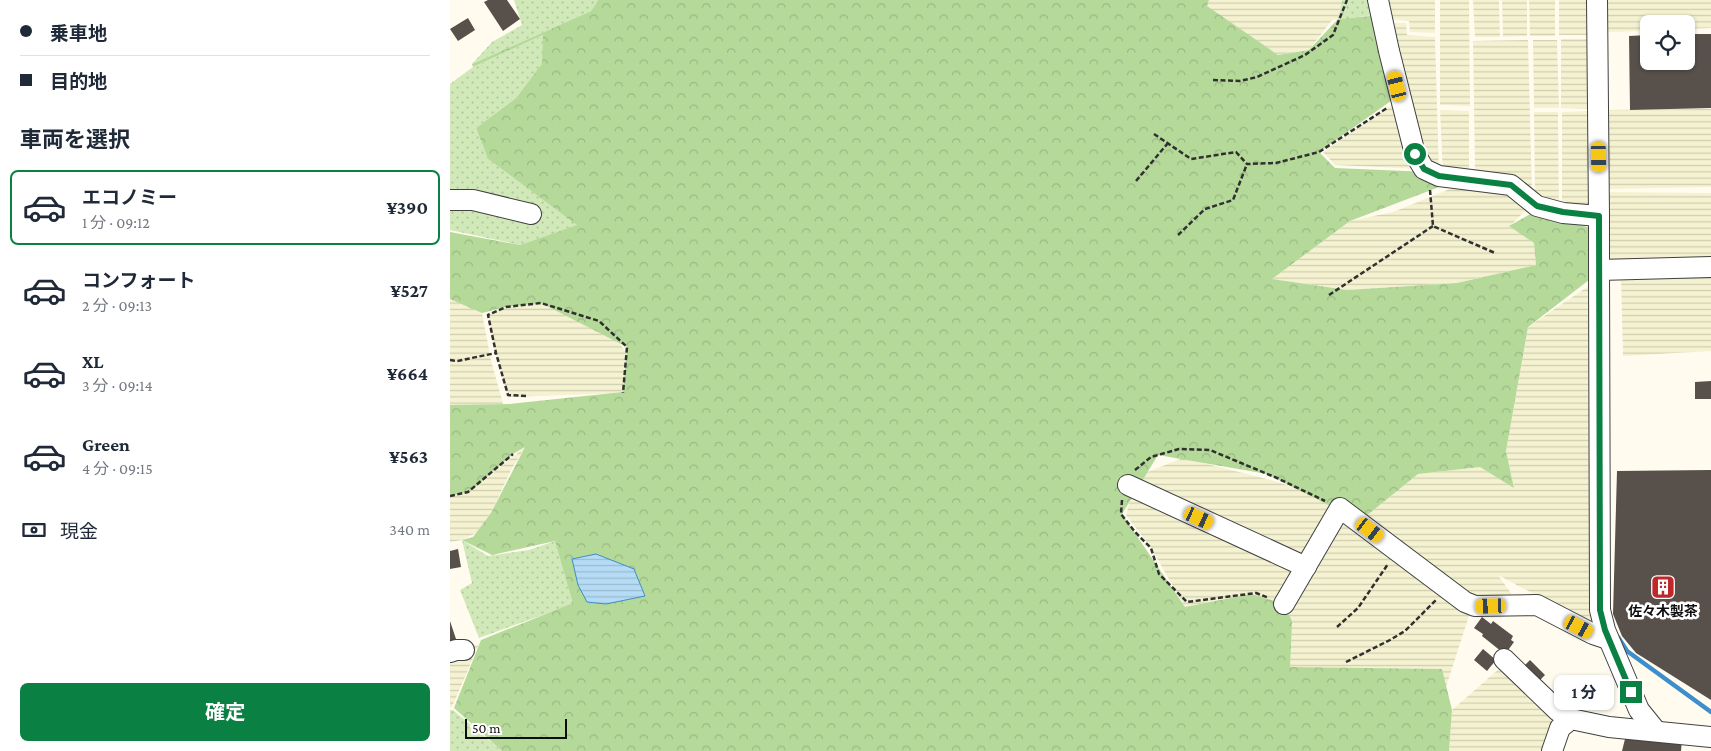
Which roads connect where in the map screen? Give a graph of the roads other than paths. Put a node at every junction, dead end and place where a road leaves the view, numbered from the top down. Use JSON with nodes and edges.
{"nodes":[{"id":1,"x":1378,"y":0,"type":"edge"},
{"id":2,"x":1597,"y":0,"type":"edge"},
{"id":3,"x":450,"y":200,"type":"edge"},
{"id":4,"x":531,"y":214,"type":"dead end"},
{"id":5,"x":1599,"y":216,"type":"junction"},
{"id":6,"x":1711,"y":267,"type":"edge"},
{"id":7,"x":1599,"y":270,"type":"junction"},
{"id":8,"x":1128,"y":485,"type":"dead end"},
{"id":9,"x":1306,"y":567,"type":"junction"},
{"id":10,"x":1284,"y":604,"type":"dead end"},
{"id":11,"x":1608,"y":639,"type":"junction"},
{"id":12,"x":1504,"y":659,"type":"dead end"},
{"id":13,"x":1571,"y":720,"type":"junction"},
{"id":14,"x":1656,"y":731,"type":"junction"},
{"id":15,"x":1711,"y":737,"type":"edge"},
{"id":16,"x":1552,"y":751,"type":"edge"}],
"edges":[{"from":1,"to":5,"type":"street"},
{"from":2,"to":5,"type":"street"},
{"from":3,"to":4,"type":"street"},
{"from":5,"to":7,"type":"street"},
{"from":6,"to":7,"type":"street"},
{"from":7,"to":11,"type":"street"},
{"from":8,"to":9,"type":"street"},
{"from":9,"to":10,"type":"street"},
{"from":9,"to":11,"type":"street"},
{"from":11,"to":14,"type":"street"},
{"from":12,"to":13,"type":"street"},
{"from":13,"to":14,"type":"street"},
{"from":13,"to":16,"type":"street"},
{"from":14,"to":15,"type":"street"}]}
